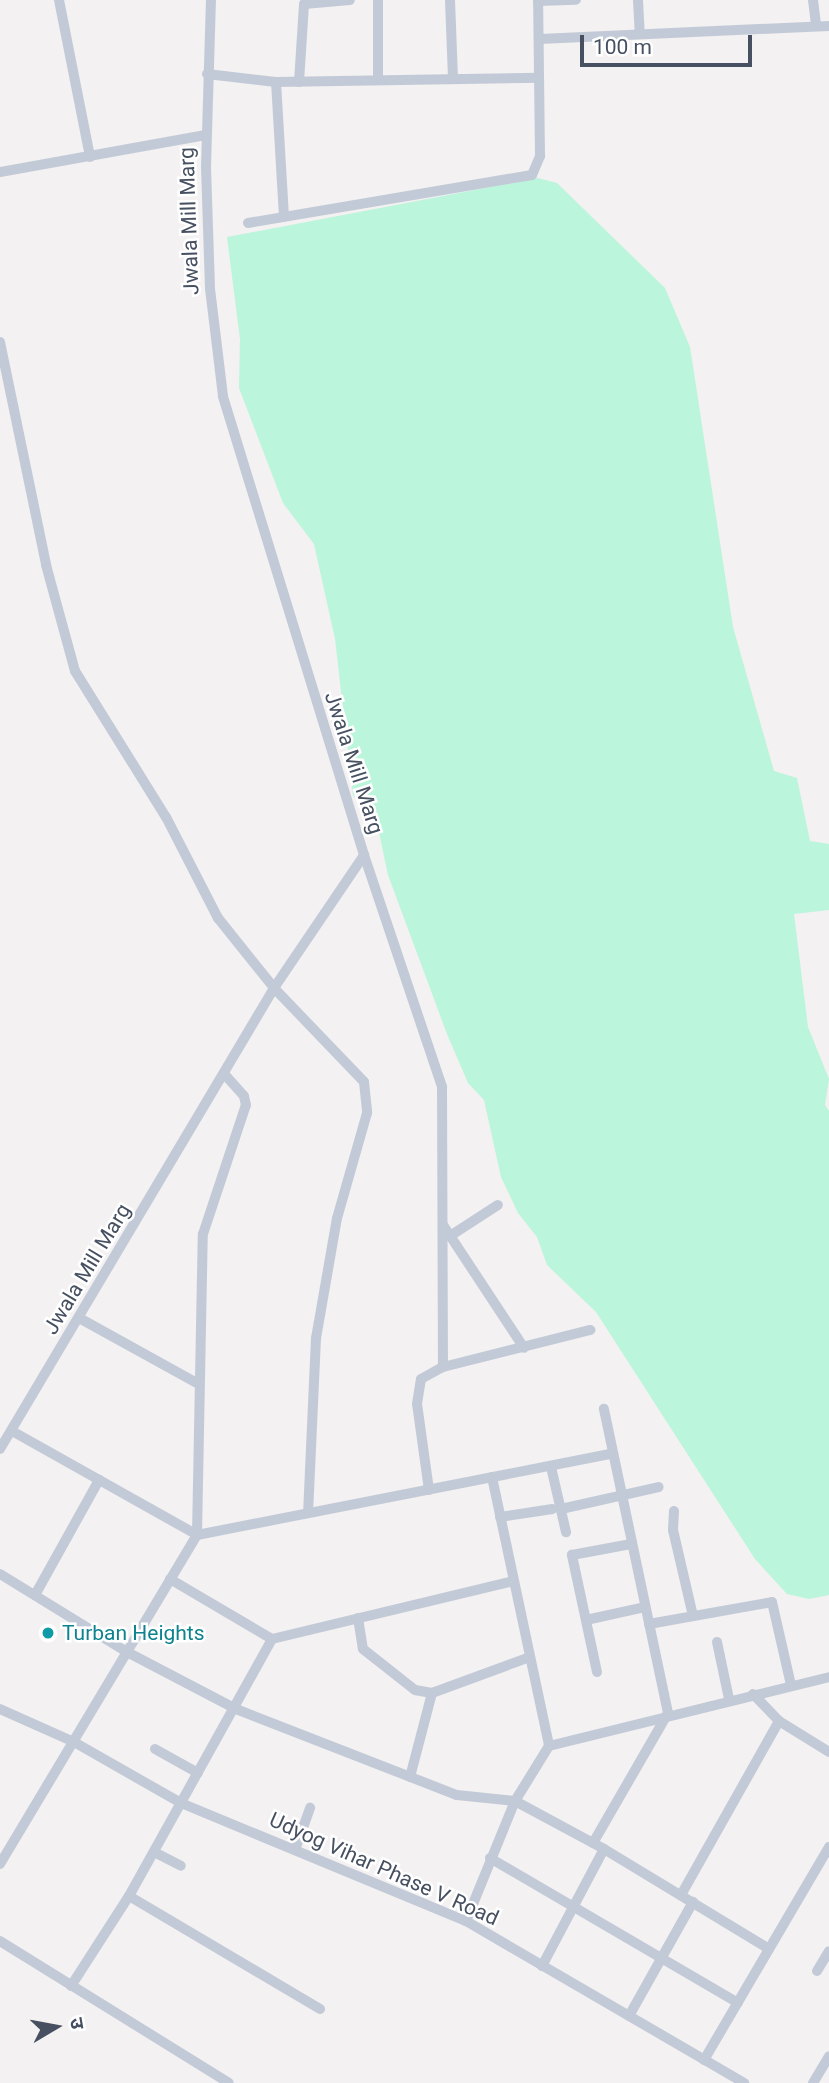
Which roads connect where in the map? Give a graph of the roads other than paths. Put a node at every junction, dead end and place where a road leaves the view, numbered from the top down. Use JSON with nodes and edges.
{"nodes":[{"id":1,"x":58,"y":0,"type":"edge"},
{"id":2,"x":211,"y":0,"type":"edge"},
{"id":3,"x":350,"y":0,"type":"edge"},
{"id":4,"x":378,"y":0,"type":"edge"},
{"id":5,"x":450,"y":0,"type":"edge"},
{"id":6,"x":576,"y":0,"type":"edge"},
{"id":7,"x":638,"y":0,"type":"edge"},
{"id":8,"x":813,"y":0,"type":"edge"},
{"id":9,"x":538,"y":1,"type":"edge"},
{"id":10,"x":305,"y":2,"type":"edge"},
{"id":11,"x":816,"y":26,"type":"junction"},
{"id":12,"x":829,"y":26,"type":"edge"},
{"id":13,"x":640,"y":33,"type":"junction"},
{"id":14,"x":540,"y":39,"type":"junction"},
{"id":15,"x":207,"y":74,"type":"junction"},
{"id":16,"x":453,"y":78,"type":"junction"},
{"id":17,"x":539,"y":78,"type":"junction"},
{"id":18,"x":378,"y":79,"type":"junction"},
{"id":19,"x":276,"y":82,"type":"junction"},
{"id":20,"x":299,"y":82,"type":"junction"},
{"id":21,"x":206,"y":135,"type":"junction"},
{"id":22,"x":90,"y":157,"type":"junction"},
{"id":23,"x":0,"y":172,"type":"edge"},
{"id":24,"x":284,"y":217,"type":"junction"},
{"id":25,"x":248,"y":223,"type":"dead end"},
{"id":26,"x":0,"y":342,"type":"edge"},
{"id":27,"x":364,"y":855,"type":"junction"},
{"id":28,"x":274,"y":988,"type":"junction"},
{"id":29,"x":224,"y":1074,"type":"junction"},
{"id":30,"x":498,"y":1205,"type":"dead end"},
{"id":31,"x":441,"y":1223,"type":"junction"},
{"id":32,"x":450,"y":1236,"type":"junction"},
{"id":33,"x":80,"y":1319,"type":"junction"},
{"id":34,"x":590,"y":1330,"type":"dead end"},
{"id":35,"x":524,"y":1348,"type":"junction"},
{"id":36,"x":443,"y":1367,"type":"junction"},
{"id":37,"x":197,"y":1383,"type":"junction"},
{"id":38,"x":604,"y":1409,"type":"dead end"},
{"id":39,"x":12,"y":1431,"type":"junction"},
{"id":40,"x":0,"y":1449,"type":"edge"},
{"id":41,"x":611,"y":1454,"type":"junction"},
{"id":42,"x":551,"y":1467,"type":"junction"},
{"id":43,"x":492,"y":1477,"type":"junction"},
{"id":44,"x":99,"y":1480,"type":"junction"},
{"id":45,"x":659,"y":1488,"type":"dead end"},
{"id":46,"x":429,"y":1490,"type":"junction"},
{"id":47,"x":620,"y":1495,"type":"junction"},
{"id":48,"x":556,"y":1509,"type":"junction"},
{"id":49,"x":674,"y":1511,"type":"dead end"},
{"id":50,"x":308,"y":1513,"type":"junction"},
{"id":51,"x":500,"y":1517,"type":"junction"},
{"id":52,"x":566,"y":1532,"type":"dead end"},
{"id":53,"x":197,"y":1535,"type":"junction"},
{"id":54,"x":631,"y":1544,"type":"junction"},
{"id":55,"x":0,"y":1574,"type":"edge"},
{"id":56,"x":170,"y":1579,"type":"junction"},
{"id":57,"x":513,"y":1581,"type":"junction"},
{"id":58,"x":35,"y":1595,"type":"junction"},
{"id":59,"x":645,"y":1607,"type":"junction"},
{"id":60,"x":693,"y":1616,"type":"junction"},
{"id":61,"x":358,"y":1618,"type":"junction"},
{"id":62,"x":586,"y":1620,"type":"junction"},
{"id":63,"x":649,"y":1624,"type":"junction"},
{"id":64,"x":272,"y":1639,"type":"junction"},
{"id":65,"x":717,"y":1642,"type":"dead end"},
{"id":66,"x":127,"y":1653,"type":"junction"},
{"id":67,"x":530,"y":1657,"type":"junction"},
{"id":68,"x":597,"y":1672,"type":"dead end"},
{"id":69,"x":829,"y":1677,"type":"edge"},
{"id":70,"x":791,"y":1685,"type":"junction"},
{"id":71,"x":432,"y":1693,"type":"junction"},
{"id":72,"x":753,"y":1694,"type":"junction"},
{"id":73,"x":729,"y":1699,"type":"junction"},
{"id":74,"x":0,"y":1709,"type":"edge"},
{"id":75,"x":236,"y":1709,"type":"junction"},
{"id":76,"x":668,"y":1713,"type":"junction"},
{"id":77,"x":779,"y":1721,"type":"junction"},
{"id":78,"x":74,"y":1742,"type":"junction"},
{"id":79,"x":549,"y":1745,"type":"junction"},
{"id":80,"x":155,"y":1749,"type":"dead end"},
{"id":81,"x":829,"y":1752,"type":"edge"},
{"id":82,"x":198,"y":1773,"type":"junction"},
{"id":83,"x":410,"y":1777,"type":"junction"},
{"id":84,"x":515,"y":1801,"type":"junction"},
{"id":85,"x":181,"y":1802,"type":"junction"},
{"id":86,"x":310,"y":1808,"type":"dead end"},
{"id":87,"x":599,"y":1846,"type":"junction"},
{"id":88,"x":829,"y":1847,"type":"edge"},
{"id":89,"x":295,"y":1850,"type":"junction"},
{"id":90,"x":154,"y":1852,"type":"junction"},
{"id":91,"x":490,"y":1858,"type":"junction"},
{"id":92,"x":0,"y":1864,"type":"edge"},
{"id":93,"x":181,"y":1867,"type":"dead end"},
{"id":94,"x":681,"y":1895,"type":"junction"},
{"id":95,"x":129,"y":1896,"type":"junction"},
{"id":96,"x":693,"y":1902,"type":"junction"},
{"id":97,"x":573,"y":1908,"type":"junction"},
{"id":98,"x":466,"y":1921,"type":"junction"},
{"id":99,"x":0,"y":1941,"type":"edge"},
{"id":100,"x":769,"y":1949,"type":"junction"},
{"id":101,"x":829,"y":1951,"type":"edge"},
{"id":102,"x":662,"y":1960,"type":"junction"},
{"id":103,"x":542,"y":1966,"type":"junction"},
{"id":104,"x":817,"y":1971,"type":"dead end"},
{"id":105,"x":71,"y":1986,"type":"junction"},
{"id":106,"x":738,"y":2003,"type":"junction"},
{"id":107,"x":320,"y":2009,"type":"dead end"},
{"id":108,"x":629,"y":2016,"type":"junction"},
{"id":109,"x":829,"y":2056,"type":"edge"},
{"id":110,"x":704,"y":2060,"type":"junction"},
{"id":111,"x":229,"y":2083,"type":"edge"},
{"id":112,"x":744,"y":2083,"type":"edge"},
{"id":113,"x":813,"y":2083,"type":"edge"}],
"edges":[{"from":1,"to":22,"type":"street"},
{"from":2,"to":15,"type":"street","name":"Jwala Mill Marg"},
{"from":3,"to":10,"type":"street"},
{"from":4,"to":18,"type":"street"},
{"from":5,"to":16,"type":"street"},
{"from":6,"to":9,"type":"street"},
{"from":7,"to":13,"type":"street"},
{"from":8,"to":11,"type":"street"},
{"from":9,"to":14,"type":"street"},
{"from":10,"to":20,"type":"street"},
{"from":11,"to":12,"type":"street"},
{"from":11,"to":13,"type":"street"},
{"from":13,"to":14,"type":"street"},
{"from":14,"to":17,"type":"street"},
{"from":15,"to":19,"type":"street"},
{"from":15,"to":21,"type":"street","name":"Jwala Mill Marg"},
{"from":16,"to":17,"type":"street"},
{"from":16,"to":18,"type":"street"},
{"from":17,"to":24,"type":"street"},
{"from":18,"to":20,"type":"street"},
{"from":19,"to":20,"type":"street"},
{"from":19,"to":24,"type":"street"},
{"from":21,"to":22,"type":"street"},
{"from":21,"to":27,"type":"street","name":"Jwala Mill Marg"},
{"from":22,"to":23,"type":"street"},
{"from":24,"to":25,"type":"street"},
{"from":26,"to":28,"type":"street"},
{"from":27,"to":28,"type":"street","name":"Jwala Mill Marg"},
{"from":27,"to":31,"type":"street"},
{"from":28,"to":29,"type":"street","name":"Jwala Mill Marg"},
{"from":28,"to":50,"type":"street"},
{"from":29,"to":33,"type":"street","name":"Jwala Mill Marg"},
{"from":29,"to":37,"type":"street"},
{"from":30,"to":32,"type":"street"},
{"from":31,"to":32,"type":"street"},
{"from":31,"to":36,"type":"street"},
{"from":32,"to":35,"type":"street"},
{"from":33,"to":37,"type":"street"},
{"from":33,"to":39,"type":"street","name":"Jwala Mill Marg"},
{"from":34,"to":35,"type":"street"},
{"from":35,"to":36,"type":"street"},
{"from":36,"to":46,"type":"street"},
{"from":37,"to":53,"type":"street"},
{"from":38,"to":41,"type":"street"},
{"from":39,"to":40,"type":"street","name":"Jwala Mill Marg"},
{"from":39,"to":44,"type":"street"},
{"from":41,"to":42,"type":"street"},
{"from":41,"to":47,"type":"street"},
{"from":42,"to":43,"type":"street"},
{"from":42,"to":48,"type":"street"},
{"from":43,"to":46,"type":"street"},
{"from":43,"to":51,"type":"street"},
{"from":44,"to":53,"type":"street"},
{"from":44,"to":58,"type":"street"},
{"from":45,"to":47,"type":"street"},
{"from":46,"to":50,"type":"street"},
{"from":47,"to":48,"type":"street"},
{"from":47,"to":54,"type":"street"},
{"from":48,"to":51,"type":"street"},
{"from":48,"to":52,"type":"street"},
{"from":49,"to":60,"type":"street"},
{"from":50,"to":53,"type":"street"},
{"from":51,"to":57,"type":"street"},
{"from":53,"to":56,"type":"street"},
{"from":54,"to":59,"type":"street"},
{"from":54,"to":62,"type":"street"},
{"from":55,"to":58,"type":"street"},
{"from":56,"to":64,"type":"street"},
{"from":56,"to":66,"type":"street"},
{"from":57,"to":61,"type":"street"},
{"from":57,"to":67,"type":"street"},
{"from":58,"to":66,"type":"street"},
{"from":59,"to":62,"type":"street"},
{"from":59,"to":63,"type":"street"},
{"from":60,"to":63,"type":"street"},
{"from":60,"to":70,"type":"street"},
{"from":61,"to":64,"type":"street"},
{"from":61,"to":71,"type":"street"},
{"from":62,"to":68,"type":"street"},
{"from":63,"to":76,"type":"street"},
{"from":64,"to":75,"type":"street"},
{"from":65,"to":73,"type":"street"},
{"from":66,"to":75,"type":"street"},
{"from":66,"to":78,"type":"street"},
{"from":67,"to":71,"type":"street"},
{"from":67,"to":79,"type":"street"},
{"from":69,"to":70,"type":"street"},
{"from":70,"to":72,"type":"street"},
{"from":71,"to":83,"type":"street"},
{"from":72,"to":73,"type":"street"},
{"from":72,"to":77,"type":"street"},
{"from":73,"to":76,"type":"street"},
{"from":74,"to":78,"type":"street","name":"Udyog Vihar Phase V Road"},
{"from":75,"to":82,"type":"street"},
{"from":75,"to":83,"type":"street"},
{"from":76,"to":79,"type":"street"},
{"from":76,"to":87,"type":"street"},
{"from":77,"to":81,"type":"street"},
{"from":77,"to":94,"type":"street"},
{"from":78,"to":85,"type":"street","name":"Udyog Vihar Phase V Road"},
{"from":78,"to":92,"type":"street"},
{"from":79,"to":84,"type":"street"},
{"from":80,"to":82,"type":"street"},
{"from":82,"to":85,"type":"street"},
{"from":83,"to":84,"type":"street"},
{"from":84,"to":87,"type":"street"},
{"from":84,"to":91,"type":"street"},
{"from":85,"to":89,"type":"street","name":"Udyog Vihar Phase V Road"},
{"from":85,"to":90,"type":"street"},
{"from":86,"to":89,"type":"street"},
{"from":87,"to":94,"type":"street"},
{"from":87,"to":97,"type":"street"},
{"from":88,"to":100,"type":"street"},
{"from":89,"to":98,"type":"street","name":"Udyog Vihar Phase V Road"},
{"from":90,"to":93,"type":"street"},
{"from":90,"to":95,"type":"street"},
{"from":91,"to":97,"type":"street"},
{"from":91,"to":98,"type":"street"},
{"from":94,"to":96,"type":"street"},
{"from":95,"to":105,"type":"street"},
{"from":95,"to":107,"type":"street"},
{"from":96,"to":100,"type":"street"},
{"from":96,"to":102,"type":"street"},
{"from":97,"to":102,"type":"street"},
{"from":97,"to":103,"type":"street"},
{"from":98,"to":103,"type":"street","name":"Udyog Vihar Phase V Road"},
{"from":99,"to":105,"type":"street"},
{"from":100,"to":106,"type":"street"},
{"from":101,"to":104,"type":"street"},
{"from":102,"to":106,"type":"street"},
{"from":102,"to":108,"type":"street"},
{"from":103,"to":108,"type":"street","name":"Udyog Vihar Phase V Road"},
{"from":105,"to":111,"type":"street"},
{"from":106,"to":110,"type":"street"},
{"from":108,"to":110,"type":"street","name":"Udyog Vihar Phase V Road"},
{"from":109,"to":113,"type":"street"},
{"from":110,"to":112,"type":"street","name":"Udyog Vihar Phase V Road"}]}
